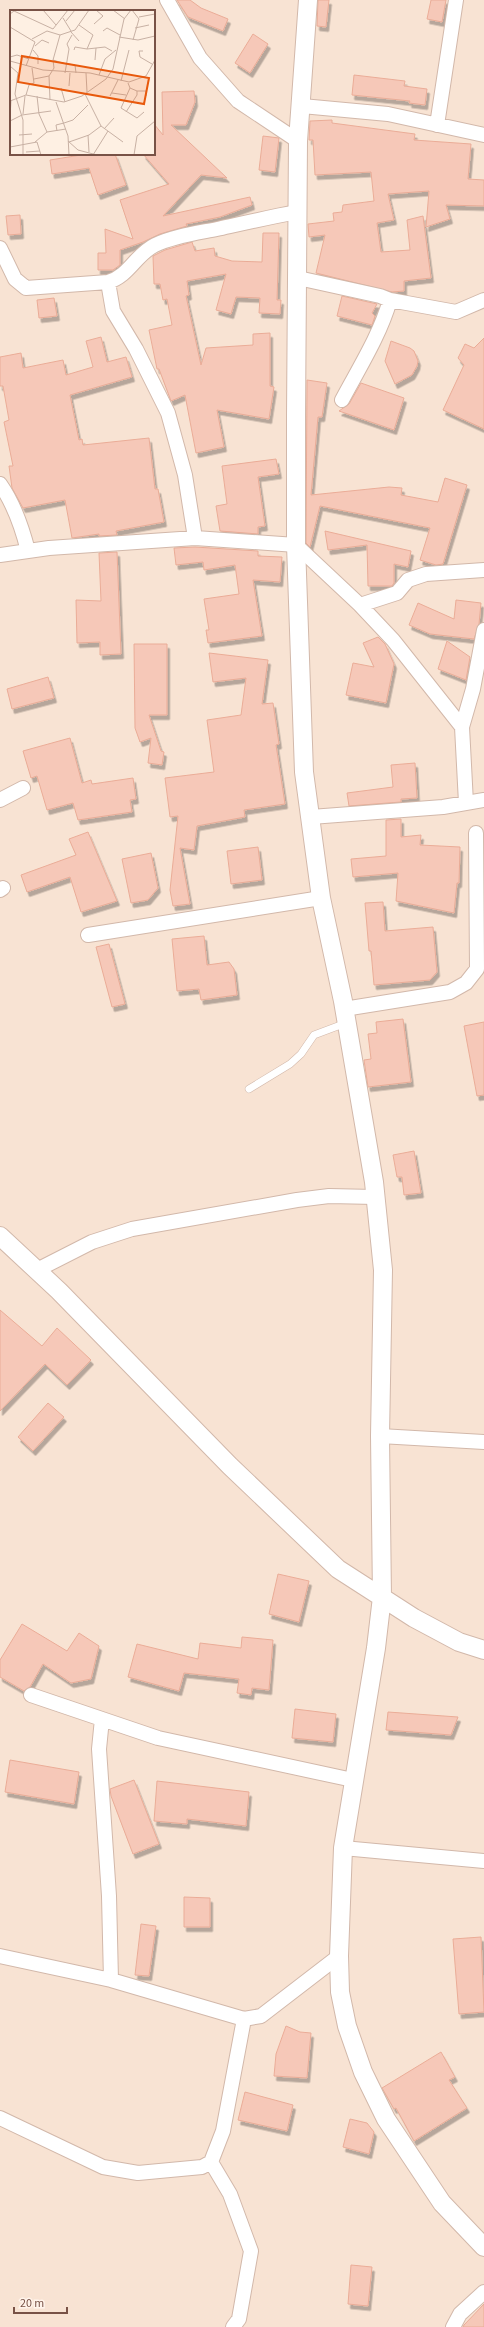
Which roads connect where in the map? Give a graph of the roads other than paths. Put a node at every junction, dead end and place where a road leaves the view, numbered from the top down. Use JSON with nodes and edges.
{"nodes":[{"id":1,"x":167,"y":0,"type":"edge"},
{"id":2,"x":308,"y":0,"type":"edge"},
{"id":3,"x":456,"y":0,"type":"edge"},
{"id":4,"x":302,"y":106,"type":"junction"},
{"id":5,"x":437,"y":125,"type":"junction"},
{"id":6,"x":484,"y":135,"type":"edge"},
{"id":7,"x":298,"y":141,"type":"junction"},
{"id":8,"x":297,"y":212,"type":"junction"},
{"id":9,"x":0,"y":248,"type":"edge"},
{"id":10,"x":298,"y":278,"type":"junction"},
{"id":11,"x":108,"y":282,"type":"junction"},
{"id":12,"x":390,"y":300,"type":"junction"},
{"id":13,"x":484,"y":300,"type":"edge"},
{"id":14,"x":342,"y":400,"type":"dead end"},
{"id":15,"x":0,"y":484,"type":"edge"},
{"id":16,"x":195,"y":538,"type":"junction"},
{"id":17,"x":296,"y":545,"type":"junction"},
{"id":18,"x":28,"y":551,"type":"junction"},
{"id":19,"x":0,"y":555,"type":"edge"},
{"id":20,"x":484,"y":570,"type":"edge"},
{"id":21,"x":360,"y":605,"type":"junction"},
{"id":22,"x":484,"y":630,"type":"edge"},
{"id":23,"x":462,"y":727,"type":"junction"},
{"id":24,"x":23,"y":788,"type":"dead end"},
{"id":25,"x":0,"y":800,"type":"edge"},
{"id":26,"x":484,"y":800,"type":"edge"},
{"id":27,"x":466,"y":802,"type":"junction"},
{"id":28,"x":311,"y":817,"type":"junction"},
{"id":29,"x":476,"y":833,"type":"dead end"},
{"id":30,"x":321,"y":898,"type":"junction"},
{"id":31,"x":88,"y":935,"type":"dead end"},
{"id":32,"x":345,"y":1016,"type":"junction"},
{"id":33,"x":249,"y":1089,"type":"dead end"},
{"id":34,"x":375,"y":1197,"type":"junction"},
{"id":35,"x":0,"y":1236,"type":"edge"},
{"id":36,"x":37,"y":1270,"type":"junction"},
{"id":37,"x":380,"y":1436,"type":"junction"},
{"id":38,"x":484,"y":1442,"type":"edge"},
{"id":39,"x":382,"y":1598,"type":"junction"},
{"id":40,"x":484,"y":1650,"type":"edge"},
{"id":41,"x":31,"y":1695,"type":"dead end"},
{"id":42,"x":102,"y":1719,"type":"junction"},
{"id":43,"x":353,"y":1780,"type":"junction"},
{"id":44,"x":342,"y":1848,"type":"junction"},
{"id":45,"x":484,"y":1861,"type":"edge"},
{"id":46,"x":0,"y":1956,"type":"edge"},
{"id":47,"x":339,"y":1956,"type":"junction"},
{"id":48,"x":111,"y":1980,"type":"junction"},
{"id":49,"x":244,"y":2019,"type":"junction"},
{"id":50,"x":0,"y":2118,"type":"edge"},
{"id":51,"x":211,"y":2162,"type":"junction"},
{"id":52,"x":484,"y":2248,"type":"edge"},
{"id":53,"x":484,"y":2292,"type":"edge"},
{"id":54,"x":233,"y":2327,"type":"edge"},
{"id":55,"x":453,"y":2327,"type":"edge"}],
"edges":[{"from":1,"to":7,"type":"street"},
{"from":2,"to":4,"type":"street"},
{"from":3,"to":5,"type":"street"},
{"from":4,"to":5,"type":"street"},
{"from":4,"to":7,"type":"street"},
{"from":5,"to":6,"type":"street"},
{"from":7,"to":8,"type":"street"},
{"from":8,"to":10,"type":"street"},
{"from":8,"to":11,"type":"street"},
{"from":9,"to":11,"type":"street"},
{"from":10,"to":12,"type":"street"},
{"from":10,"to":17,"type":"street"},
{"from":11,"to":16,"type":"street"},
{"from":12,"to":13,"type":"street"},
{"from":12,"to":14,"type":"street"},
{"from":15,"to":18,"type":"street"},
{"from":16,"to":17,"type":"street"},
{"from":16,"to":18,"type":"street"},
{"from":17,"to":21,"type":"street"},
{"from":17,"to":28,"type":"street"},
{"from":18,"to":19,"type":"street"},
{"from":20,"to":21,"type":"street"},
{"from":21,"to":23,"type":"street"},
{"from":22,"to":23,"type":"street"},
{"from":23,"to":27,"type":"street"},
{"from":24,"to":25,"type":"street"},
{"from":26,"to":27,"type":"street"},
{"from":27,"to":28,"type":"street"},
{"from":28,"to":30,"type":"street"},
{"from":29,"to":32,"type":"street"},
{"from":30,"to":31,"type":"street"},
{"from":30,"to":32,"type":"street"},
{"from":32,"to":33,"type":"lane"},
{"from":32,"to":34,"type":"street"},
{"from":34,"to":36,"type":"street"},
{"from":34,"to":37,"type":"street"},
{"from":35,"to":36,"type":"street"},
{"from":36,"to":39,"type":"street"},
{"from":37,"to":38,"type":"street"},
{"from":37,"to":39,"type":"street"},
{"from":39,"to":40,"type":"street"},
{"from":39,"to":43,"type":"street"},
{"from":41,"to":42,"type":"street"},
{"from":42,"to":43,"type":"street"},
{"from":42,"to":48,"type":"street"},
{"from":43,"to":44,"type":"street"},
{"from":44,"to":45,"type":"street"},
{"from":44,"to":47,"type":"street"},
{"from":46,"to":48,"type":"street"},
{"from":47,"to":49,"type":"street"},
{"from":47,"to":52,"type":"street"},
{"from":48,"to":49,"type":"street"},
{"from":49,"to":51,"type":"street"},
{"from":50,"to":51,"type":"street"},
{"from":51,"to":54,"type":"street"},
{"from":53,"to":55,"type":"street"}]}
